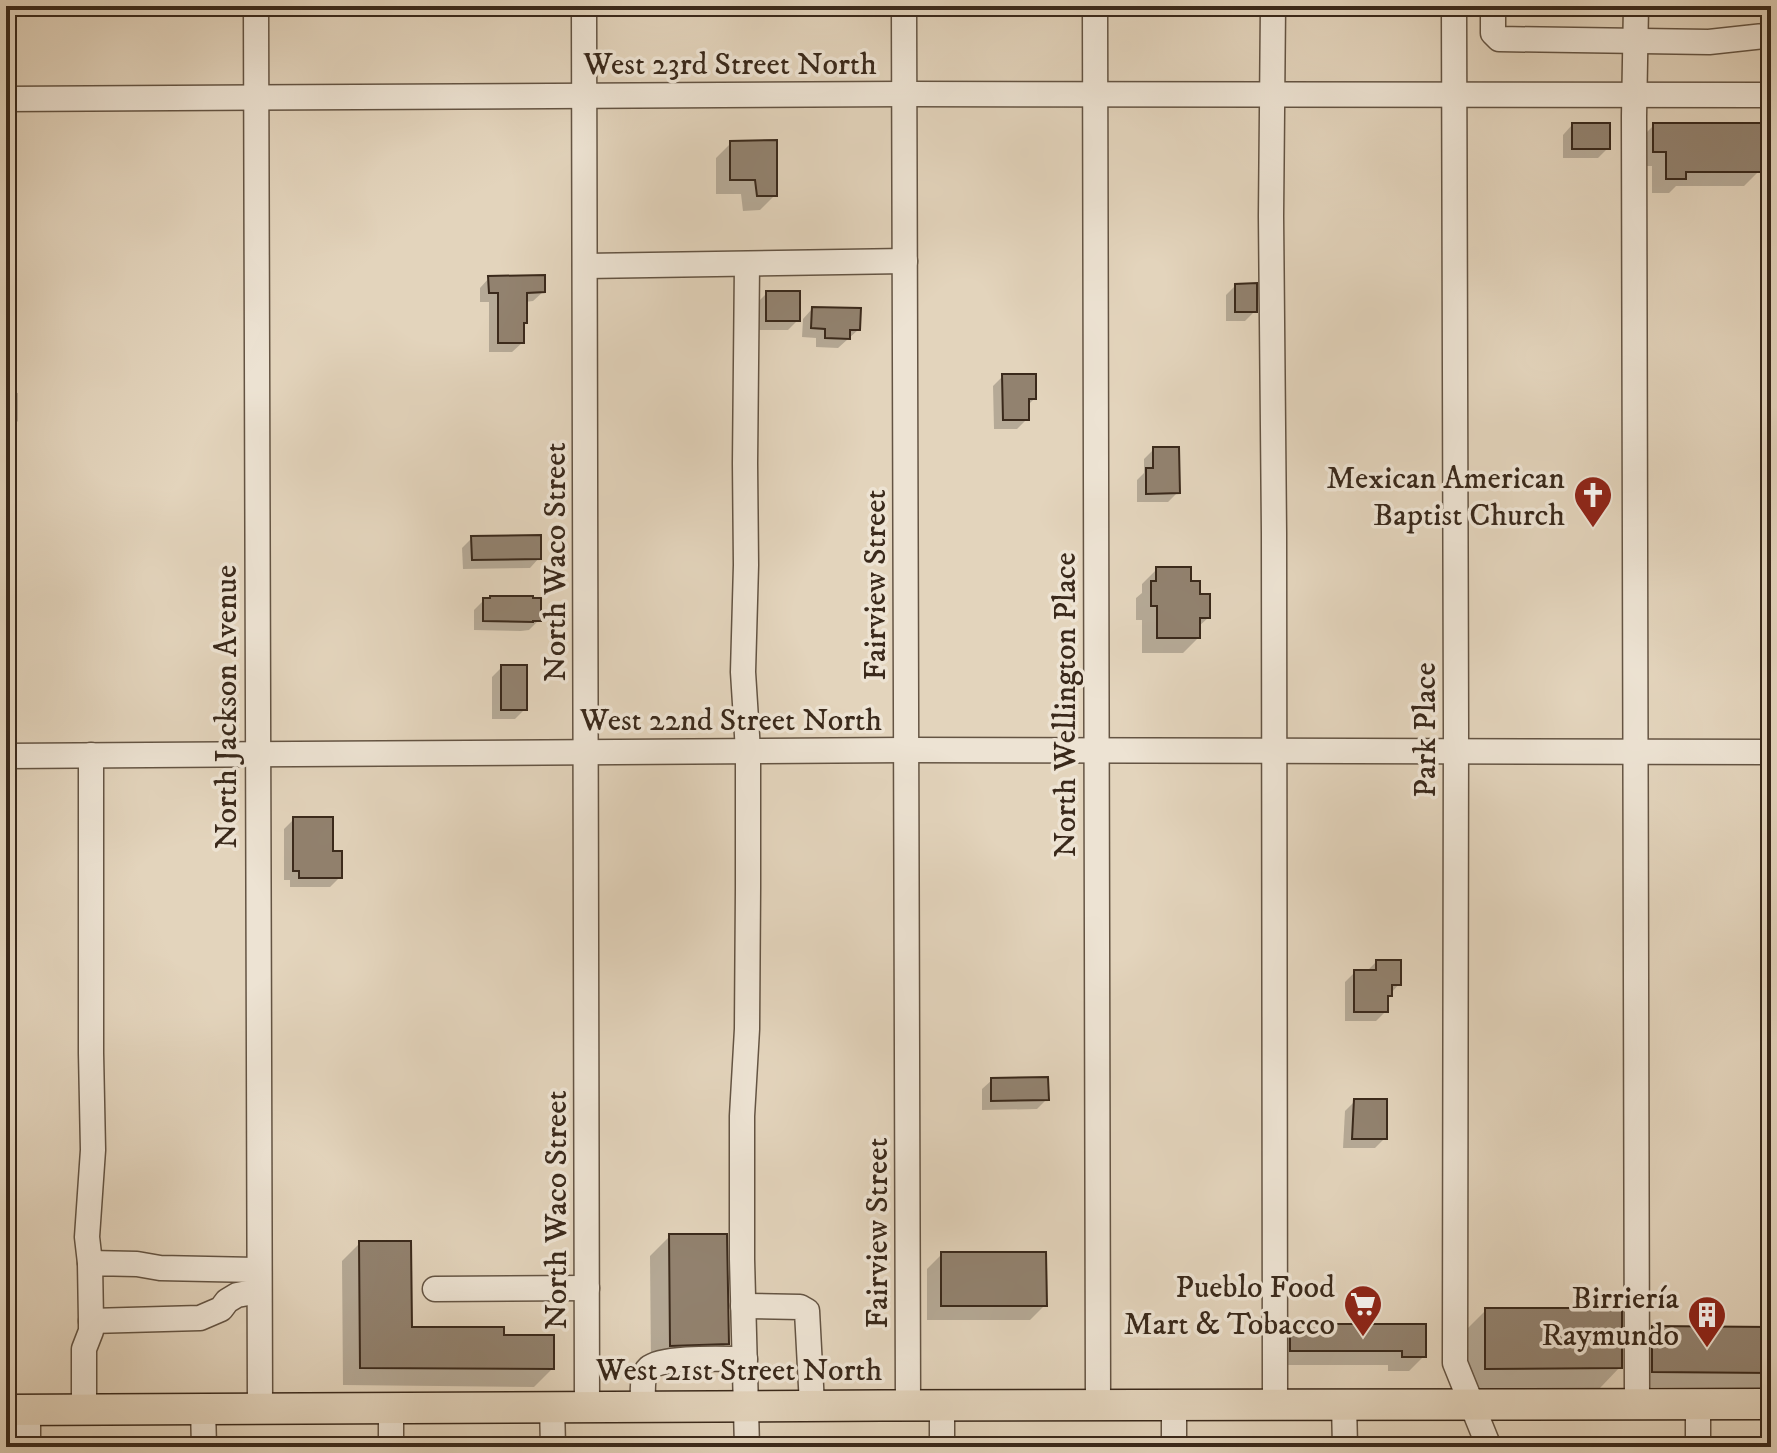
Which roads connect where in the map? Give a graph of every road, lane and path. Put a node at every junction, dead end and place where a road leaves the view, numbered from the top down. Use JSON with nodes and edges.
{"nodes":[{"id":1,"x":256,"y":6,"type":"edge"},
{"id":2,"x":584,"y":6,"type":"edge"},
{"id":3,"x":904,"y":6,"type":"edge"},
{"id":4,"x":1095,"y":6,"type":"edge"},
{"id":5,"x":1273,"y":6,"type":"edge"},
{"id":6,"x":1454,"y":6,"type":"edge"},
{"id":7,"x":1493,"y":6,"type":"edge"},
{"id":8,"x":1636,"y":6,"type":"edge"},
{"id":9,"x":1771,"y":32,"type":"edge"},
{"id":10,"x":1637,"y":42,"type":"junction"},
{"id":11,"x":904,"y":94,"type":"junction"},
{"id":12,"x":1095,"y":94,"type":"junction"},
{"id":13,"x":1273,"y":94,"type":"junction"},
{"id":14,"x":1455,"y":94,"type":"junction"},
{"id":15,"x":1634,"y":94,"type":"junction"},
{"id":16,"x":585,"y":95,"type":"junction"},
{"id":17,"x":1771,"y":95,"type":"edge"},
{"id":18,"x":256,"y":98,"type":"junction"},
{"id":19,"x":6,"y":99,"type":"edge"},
{"id":20,"x":905,"y":261,"type":"junction"},
{"id":21,"x":747,"y":264,"type":"junction"},
{"id":22,"x":585,"y":266,"type":"junction"},
{"id":23,"x":906,"y":750,"type":"junction"},
{"id":24,"x":586,"y":751,"type":"junction"},
{"id":25,"x":748,"y":751,"type":"junction"},
{"id":26,"x":1096,"y":751,"type":"junction"},
{"id":27,"x":1274,"y":751,"type":"junction"},
{"id":28,"x":1456,"y":752,"type":"junction"},
{"id":29,"x":1636,"y":752,"type":"junction"},
{"id":30,"x":1771,"y":752,"type":"edge"},
{"id":31,"x":257,"y":754,"type":"junction"},
{"id":32,"x":91,"y":755,"type":"junction"},
{"id":33,"x":6,"y":756,"type":"edge"},
{"id":34,"x":90,"y":1263,"type":"junction"},
{"id":35,"x":259,"y":1281,"type":"junction"},
{"id":36,"x":587,"y":1288,"type":"junction"},
{"id":37,"x":435,"y":1289,"type":"dead end"},
{"id":38,"x":743,"y":1306,"type":"junction"},
{"id":39,"x":91,"y":1321,"type":"junction"},
{"id":40,"x":745,"y":1359,"type":"junction"},
{"id":41,"x":1275,"y":1403,"type":"junction"},
{"id":42,"x":1344,"y":1403,"type":"junction"},
{"id":43,"x":1471,"y":1403,"type":"junction"},
{"id":44,"x":908,"y":1404,"type":"junction"},
{"id":45,"x":942,"y":1404,"type":"junction"},
{"id":46,"x":1098,"y":1404,"type":"junction"},
{"id":47,"x":1174,"y":1404,"type":"junction"},
{"id":48,"x":1637,"y":1404,"type":"junction"},
{"id":49,"x":1698,"y":1404,"type":"junction"},
{"id":50,"x":1771,"y":1404,"type":"edge"},
{"id":51,"x":552,"y":1405,"type":"junction"},
{"id":52,"x":587,"y":1405,"type":"junction"},
{"id":53,"x":643,"y":1405,"type":"junction"},
{"id":54,"x":747,"y":1405,"type":"junction"},
{"id":55,"x":812,"y":1405,"type":"junction"},
{"id":56,"x":391,"y":1407,"type":"junction"},
{"id":57,"x":203,"y":1408,"type":"junction"},
{"id":58,"x":260,"y":1408,"type":"junction"},
{"id":59,"x":84,"y":1409,"type":"junction"},
{"id":60,"x":17,"y":1410,"type":"edge"},
{"id":61,"x":28,"y":1447,"type":"edge"},
{"id":62,"x":204,"y":1447,"type":"edge"},
{"id":63,"x":391,"y":1447,"type":"edge"},
{"id":64,"x":553,"y":1447,"type":"edge"},
{"id":65,"x":747,"y":1447,"type":"edge"},
{"id":66,"x":942,"y":1447,"type":"edge"},
{"id":67,"x":1174,"y":1447,"type":"edge"},
{"id":68,"x":1345,"y":1447,"type":"edge"},
{"id":69,"x":1489,"y":1447,"type":"edge"},
{"id":70,"x":1698,"y":1447,"type":"edge"}],
"edges":[{"from":1,"to":18,"type":"street","name":"North Jackson Avenue"},
{"from":2,"to":16,"type":"street","name":"North Waco Street"},
{"from":3,"to":11,"type":"street","name":"Fairview Street"},
{"from":4,"to":12,"type":"street","name":"North Wellington Place"},
{"from":5,"to":13,"type":"street"},
{"from":6,"to":14,"type":"street","name":"Park Place"},
{"from":7,"to":10,"type":"street"},
{"from":8,"to":10,"type":"street"},
{"from":9,"to":10,"type":"street"},
{"from":10,"to":15,"type":"street"},
{"from":11,"to":12,"type":"street","name":"West 23rd Street North"},
{"from":11,"to":16,"type":"street","name":"West 23rd Street North"},
{"from":11,"to":20,"type":"street","name":"Fairview Street"},
{"from":12,"to":13,"type":"street","name":"West 23rd Street North"},
{"from":12,"to":26,"type":"street","name":"North Wellington Place"},
{"from":13,"to":14,"type":"street","name":"West 23rd Street North"},
{"from":13,"to":27,"type":"street"},
{"from":14,"to":15,"type":"street","name":"West 23rd Street North"},
{"from":14,"to":28,"type":"street","name":"Park Place"},
{"from":15,"to":17,"type":"street","name":"West 23rd Street North"},
{"from":15,"to":29,"type":"street"},
{"from":16,"to":18,"type":"street","name":"West 23rd Street North"},
{"from":16,"to":22,"type":"street","name":"North Waco Street"},
{"from":18,"to":19,"type":"street","name":"West 23rd Street North"},
{"from":18,"to":31,"type":"street","name":"North Jackson Avenue"},
{"from":20,"to":21,"type":"street"},
{"from":20,"to":23,"type":"street","name":"Fairview Street"},
{"from":21,"to":22,"type":"street"},
{"from":21,"to":25,"type":"street"},
{"from":22,"to":24,"type":"street","name":"North Waco Street"},
{"from":23,"to":25,"type":"street","name":"West 22nd Street North"},
{"from":23,"to":26,"type":"street","name":"West 22nd Street North"},
{"from":23,"to":44,"type":"street","name":"Fairview Street"},
{"from":24,"to":25,"type":"street","name":"West 22nd Street North"},
{"from":24,"to":31,"type":"street","name":"West 22nd Street North"},
{"from":24,"to":36,"type":"street","name":"North Waco Street"},
{"from":25,"to":38,"type":"street"},
{"from":26,"to":27,"type":"street","name":"West 22nd Street North"},
{"from":26,"to":46,"type":"street","name":"North Wellington Place"},
{"from":27,"to":28,"type":"street","name":"West 22nd Street North"},
{"from":27,"to":41,"type":"street"},
{"from":28,"to":29,"type":"street","name":"West 22nd Street North"},
{"from":28,"to":43,"type":"street","name":"Park Place"},
{"from":29,"to":30,"type":"street","name":"West 22nd Street North"},
{"from":29,"to":48,"type":"street"},
{"from":31,"to":32,"type":"street","name":"West 22nd Street North"},
{"from":31,"to":35,"type":"street","name":"North Jackson Avenue"},
{"from":32,"to":33,"type":"street","name":"West 22nd Street North"},
{"from":32,"to":34,"type":"street"},
{"from":34,"to":35,"type":"street"},
{"from":34,"to":39,"type":"street"},
{"from":35,"to":39,"type":"street"},
{"from":35,"to":58,"type":"street","name":"North Jackson Avenue"},
{"from":36,"to":37,"type":"street"},
{"from":36,"to":52,"type":"street","name":"North Waco Street"},
{"from":38,"to":40,"type":"street"},
{"from":38,"to":55,"type":"street"},
{"from":39,"to":59,"type":"street"},
{"from":40,"to":53,"type":"street"},
{"from":40,"to":54,"type":"street"},
{"from":41,"to":42,"type":"main road","name":"West 21st Street North"},
{"from":41,"to":47,"type":"main road","name":"West 21st Street North"},
{"from":42,"to":43,"type":"main road","name":"West 21st Street North"},
{"from":42,"to":68,"type":"street"},
{"from":43,"to":48,"type":"main road","name":"West 21st Street North"},
{"from":43,"to":69,"type":"street","name":"Park Place"},
{"from":44,"to":45,"type":"main road","name":"West 21st Street North"},
{"from":44,"to":55,"type":"main road","name":"West 21st Street North"},
{"from":45,"to":46,"type":"main road","name":"West 21st Street North"},
{"from":45,"to":66,"type":"street"},
{"from":46,"to":47,"type":"main road","name":"West 21st Street North"},
{"from":47,"to":67,"type":"street"},
{"from":48,"to":49,"type":"main road","name":"West 21st Street North"},
{"from":49,"to":50,"type":"main road","name":"West 21st Street North"},
{"from":49,"to":70,"type":"street"},
{"from":51,"to":52,"type":"main road","name":"West 21st Street North"},
{"from":51,"to":56,"type":"main road","name":"West 21st Street North"},
{"from":51,"to":64,"type":"street"},
{"from":52,"to":53,"type":"main road","name":"West 21st Street North"},
{"from":53,"to":54,"type":"main road","name":"West 21st Street North"},
{"from":54,"to":55,"type":"main road","name":"West 21st Street North"},
{"from":54,"to":65,"type":"street"},
{"from":56,"to":58,"type":"main road","name":"West 21st Street North"},
{"from":56,"to":63,"type":"street"},
{"from":57,"to":58,"type":"main road","name":"West 21st Street North"},
{"from":57,"to":59,"type":"main road","name":"West 21st Street North"},
{"from":57,"to":62,"type":"street"},
{"from":59,"to":60,"type":"main road","name":"West 21st Street North"},
{"from":60,"to":61,"type":"street"}]}
